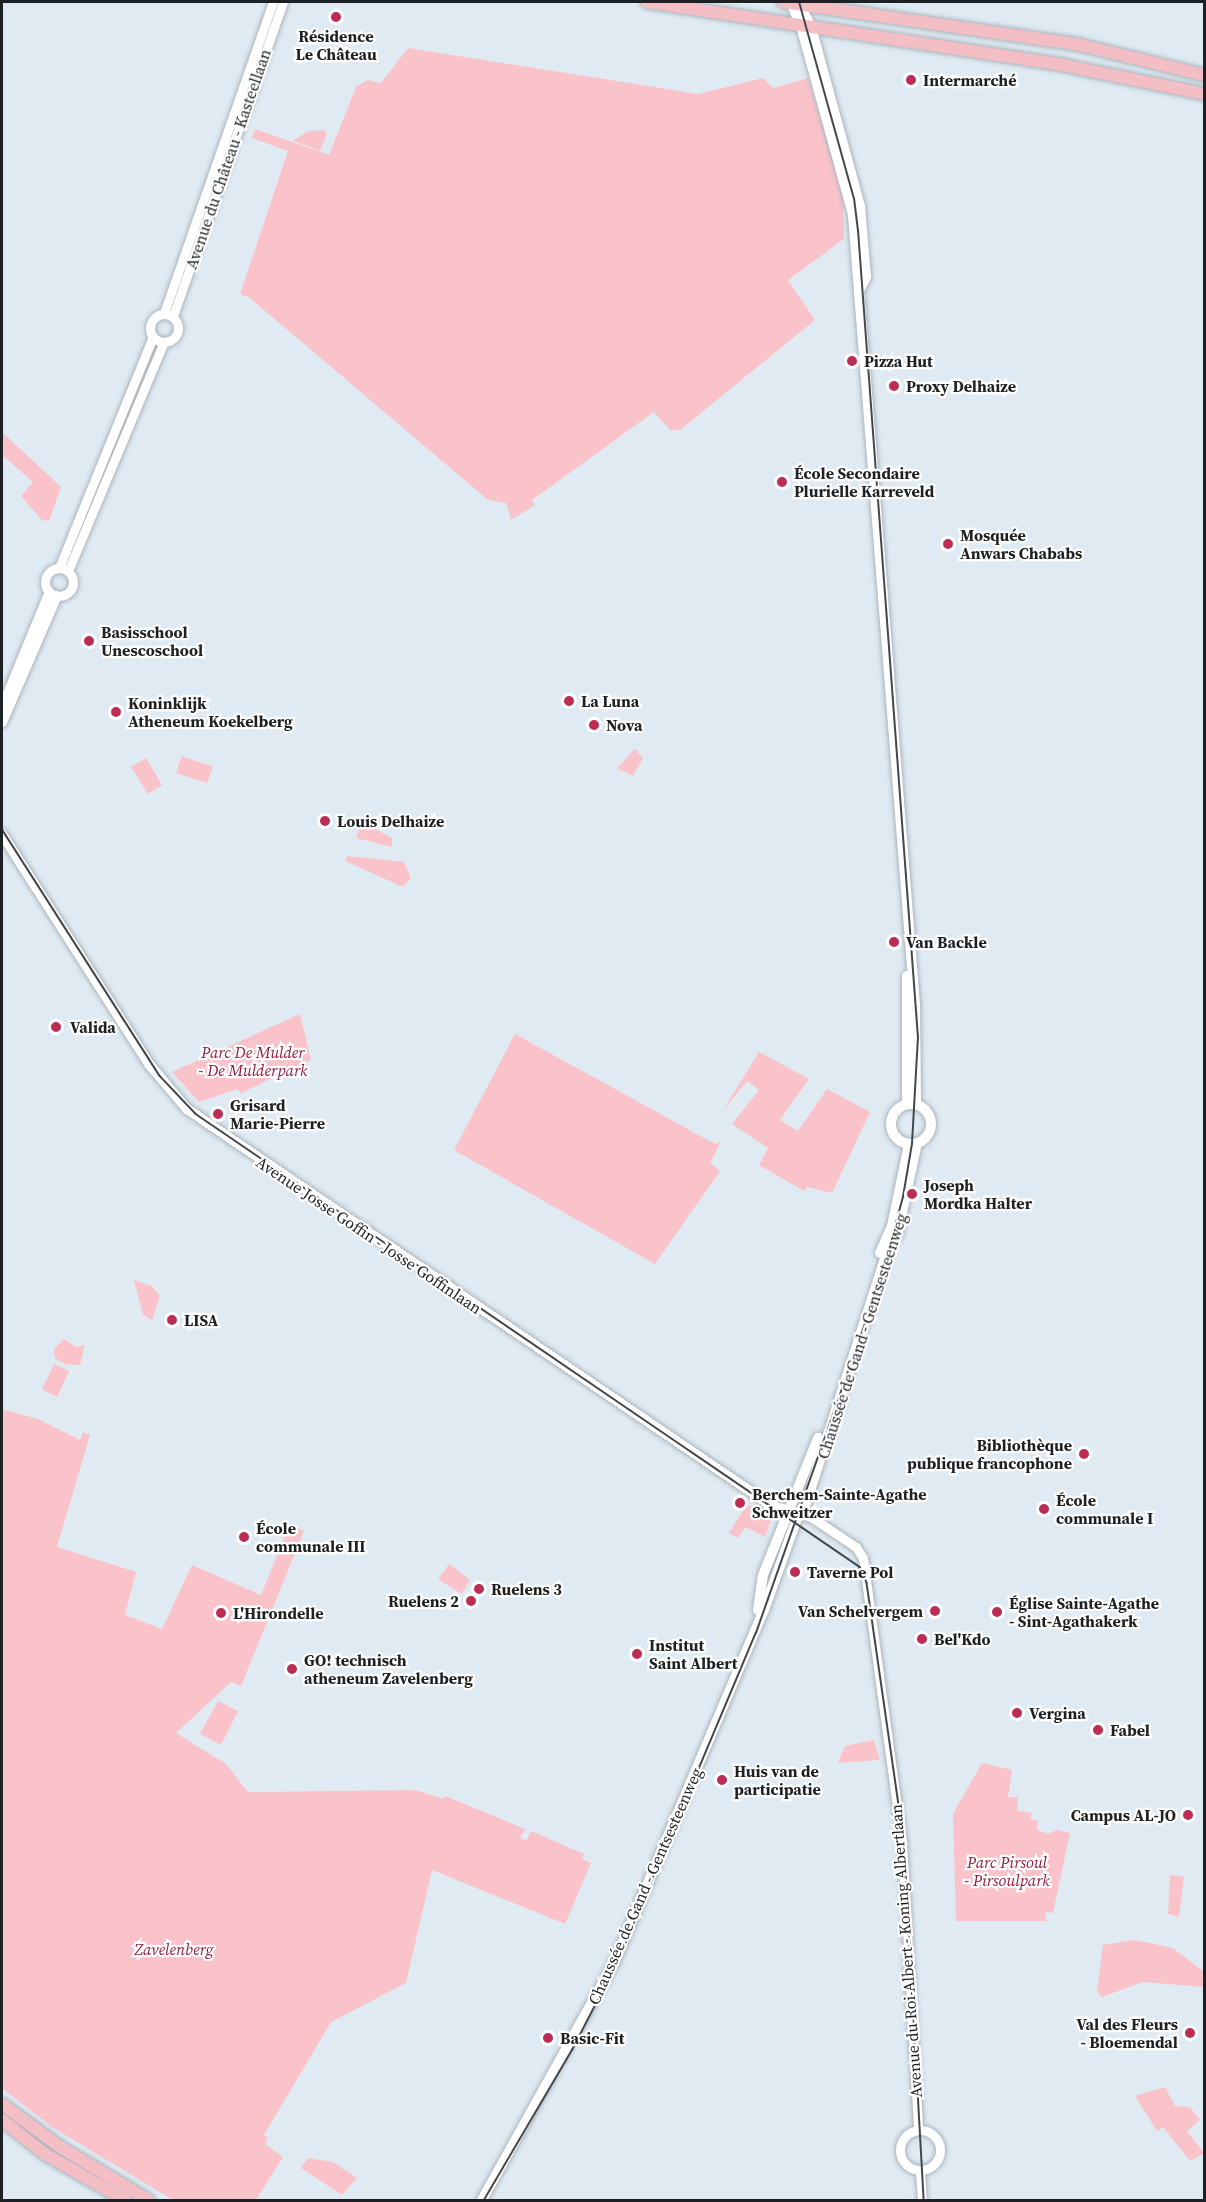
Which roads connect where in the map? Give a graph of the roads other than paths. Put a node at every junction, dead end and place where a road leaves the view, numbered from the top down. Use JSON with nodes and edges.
{"nodes":[{"id":1,"x":273,"y":2,"type":"edge"},
{"id":2,"x":283,"y":2,"type":"edge"},
{"id":3,"x":647,"y":2,"type":"edge"},
{"id":4,"x":792,"y":2,"type":"edge"},
{"id":5,"x":806,"y":26,"type":"junction"},
{"id":6,"x":1204,"y":75,"type":"edge"},
{"id":7,"x":1204,"y":94,"type":"edge"},
{"id":8,"x":169,"y":315,"type":"junction"},
{"id":9,"x":153,"y":337,"type":"junction"},
{"id":10,"x":164,"y":342,"type":"junction"},
{"id":11,"x":63,"y":569,"type":"junction"},
{"id":12,"x":53,"y":593,"type":"junction"},
{"id":13,"x":2,"y":705,"type":"edge"},
{"id":14,"x":2,"y":722,"type":"edge"},
{"id":15,"x":2,"y":824,"type":"edge"},
{"id":16,"x":2,"y":834,"type":"edge"},
{"id":17,"x":39,"y":889,"type":"junction"},
{"id":18,"x":912,"y":1104,"type":"junction"},
{"id":19,"x":913,"y":1144,"type":"junction"},
{"id":20,"x":794,"y":1512,"type":"junction"},
{"id":21,"x":2,"y":2104,"type":"edge"},
{"id":22,"x":2,"y":2120,"type":"edge"},
{"id":23,"x":918,"y":2130,"type":"junction"},
{"id":24,"x":920,"y":2171,"type":"junction"},
{"id":25,"x":125,"y":2200,"type":"edge"},
{"id":26,"x":148,"y":2200,"type":"edge"},
{"id":27,"x":482,"y":2200,"type":"edge"},
{"id":28,"x":922,"y":2200,"type":"edge"}],
"edges":[{"from":1,"to":8,"type":"street","name":"Avenue du Château - Kasteellaan"},
{"from":2,"to":8,"type":"street","name":"Avenue du Château - Kasteellaan"},
{"from":3,"to":5,"type":"main road"},
{"from":4,"to":5,"type":"main road"},
{"from":4,"to":6,"type":"main road"},
{"from":5,"to":7,"type":"main road"},
{"from":5,"to":18,"type":"main road"},
{"from":8,"to":9,"type":"street","name":"Avenue du Château - Kasteellaan"},
{"from":8,"to":10,"type":"street","name":"Avenue du Château - Kasteellaan"},
{"from":9,"to":10,"type":"street"},
{"from":9,"to":11,"type":"street","name":"Avenue du Château - Kasteellaan"},
{"from":10,"to":11,"type":"street","name":"Avenue du Château - Kasteellaan"},
{"from":11,"to":12,"type":"street","name":"Avenue du Château - Kasteellaan"},
{"from":11,"to":12,"type":"street","name":"Avenue du Château - Kasteellaan"},
{"from":12,"to":13,"type":"street","name":"Avenue du Château - Kasteellaan"},
{"from":12,"to":14,"type":"street","name":"Avenue du Château - Kasteellaan"},
{"from":15,"to":17,"type":"main road","name":"Avenue Josse Goffin - Josse Goffinlaan"},
{"from":16,"to":17,"type":"main road","name":"Avenue Josse Goffin - Josse Goffinlaan"},
{"from":17,"to":20,"type":"main road","name":"Avenue Josse Goffin - Josse Goffinlaan"},
{"from":18,"to":19,"type":"main road","name":"Chaussée de Gand - Gentsesteenweg"},
{"from":18,"to":19,"type":"main road"},
{"from":19,"to":20,"type":"main road","name":"Chaussée de Gand - Gentsesteenweg"},
{"from":20,"to":23,"type":"street","name":"Avenue du Roi Albert - Koning Albertlaan"},
{"from":20,"to":27,"type":"main road","name":"Chaussée de Gand - Gentsesteenweg"},
{"from":21,"to":26,"type":"main road"},
{"from":22,"to":25,"type":"main road"},
{"from":23,"to":24,"type":"street"},
{"from":23,"to":24,"type":"street"},
{"from":24,"to":28,"type":"street"}]}
